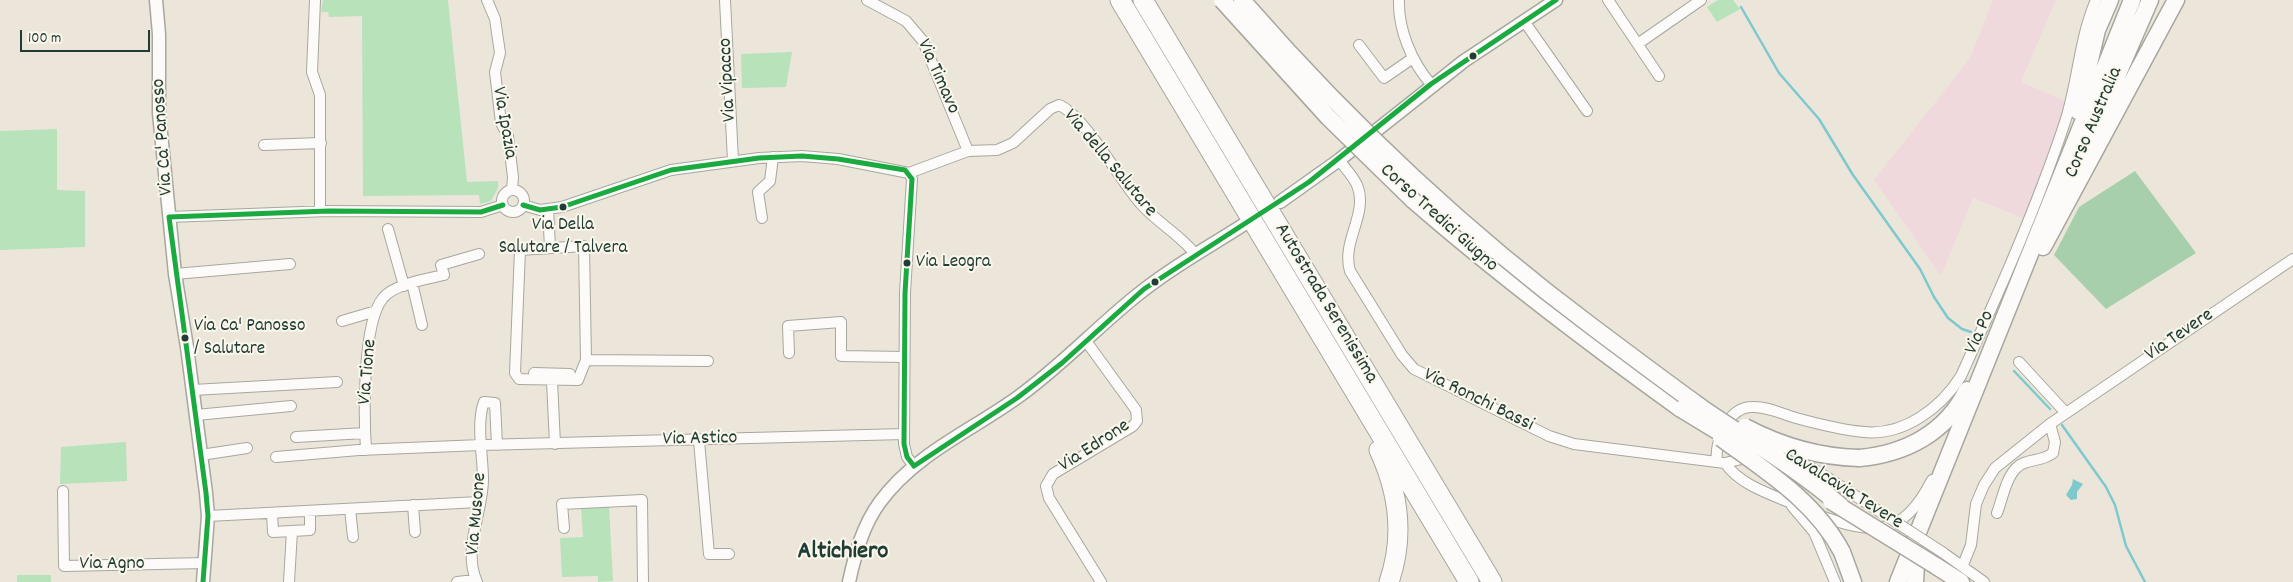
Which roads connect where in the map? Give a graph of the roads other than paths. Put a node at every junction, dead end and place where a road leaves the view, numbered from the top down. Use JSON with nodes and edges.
{"nodes":[{"id":1,"x":156,"y":0,"type":"edge"},
{"id":2,"x":314,"y":0,"type":"edge"},
{"id":3,"x":487,"y":0,"type":"edge"},
{"id":4,"x":725,"y":0,"type":"edge"},
{"id":5,"x":866,"y":0,"type":"edge"},
{"id":6,"x":1120,"y":0,"type":"edge"},
{"id":7,"x":1143,"y":0,"type":"edge"},
{"id":8,"x":1222,"y":0,"type":"edge"},
{"id":9,"x":1242,"y":0,"type":"edge"},
{"id":10,"x":1399,"y":0,"type":"edge"},
{"id":11,"x":1556,"y":0,"type":"edge"},
{"id":12,"x":1608,"y":0,"type":"edge"},
{"id":13,"x":1701,"y":0,"type":"edge"},
{"id":14,"x":2096,"y":0,"type":"edge"},
{"id":15,"x":2110,"y":0,"type":"edge"},
{"id":16,"x":2132,"y":0,"type":"edge"},
{"id":17,"x":2150,"y":0,"type":"edge"},
{"id":18,"x":2176,"y":0,"type":"edge"},
{"id":19,"x":1524,"y":21,"type":"junction"},
{"id":20,"x":1639,"y":43,"type":"junction"},
{"id":21,"x":1359,"y":45,"type":"dead end"},
{"id":22,"x":1413,"y":58,"type":"junction"},
{"id":23,"x":1660,"y":76,"type":"dead end"},
{"id":24,"x":1431,"y":84,"type":"junction"},
{"id":25,"x":1587,"y":111,"type":"dead end"},
{"id":26,"x":321,"y":143,"type":"junction"},
{"id":27,"x":264,"y":145,"type":"dead end"},
{"id":28,"x":968,"y":151,"type":"junction"},
{"id":29,"x":773,"y":157,"type":"junction"},
{"id":30,"x":1339,"y":160,"type":"junction"},
{"id":31,"x":733,"y":161,"type":"junction"},
{"id":32,"x":911,"y":176,"type":"junction"},
{"id":33,"x":512,"y":190,"type":"junction"},
{"id":34,"x":1280,"y":202,"type":"dead end"},
{"id":35,"x":2049,"y":204,"type":"junction"},
{"id":36,"x":504,"y":205,"type":"junction"},
{"id":37,"x":523,"y":205,"type":"junction"},
{"id":38,"x":548,"y":210,"type":"junction"},
{"id":39,"x":320,"y":211,"type":"junction"},
{"id":40,"x":169,"y":217,"type":"junction"},
{"id":41,"x":762,"y":218,"type":"dead end"},
{"id":42,"x":1240,"y":227,"type":"dead end"},
{"id":43,"x":388,"y":229,"type":"dead end"},
{"id":44,"x":550,"y":247,"type":"junction"},
{"id":45,"x":2043,"y":247,"type":"junction"},
{"id":46,"x":479,"y":254,"type":"dead end"},
{"id":47,"x":1196,"y":255,"type":"junction"},
{"id":48,"x":2293,"y":259,"type":"edge"},
{"id":49,"x":290,"y":264,"type":"dead end"},
{"id":50,"x":175,"y":274,"type":"junction"},
{"id":51,"x":408,"y":285,"type":"junction"},
{"id":52,"x":2014,"y":293,"type":"junction"},
{"id":53,"x":376,"y":311,"type":"junction"},
{"id":54,"x":342,"y":321,"type":"dead end"},
{"id":55,"x":422,"y":325,"type":"dead end"},
{"id":56,"x":1086,"y":341,"type":"junction"},
{"id":57,"x":789,"y":352,"type":"dead end"},
{"id":58,"x":904,"y":357,"type":"junction"},
{"id":59,"x":1637,"y":359,"type":"junction"},
{"id":60,"x":586,"y":360,"type":"junction"},
{"id":61,"x":708,"y":361,"type":"dead end"},
{"id":62,"x":2019,"y":362,"type":"dead end"},
{"id":63,"x":1340,"y":365,"type":"junction"},
{"id":64,"x":515,"y":373,"type":"junction"},
{"id":65,"x":581,"y":374,"type":"junction"},
{"id":66,"x":552,"y":381,"type":"junction"},
{"id":67,"x":337,"y":382,"type":"dead end"},
{"id":68,"x":193,"y":390,"type":"junction"},
{"id":69,"x":291,"y":406,"type":"dead end"},
{"id":70,"x":1681,"y":408,"type":"junction"},
{"id":71,"x":2066,"y":412,"type":"junction"},
{"id":72,"x":196,"y":415,"type":"junction"},
{"id":73,"x":2050,"y":424,"type":"junction"},
{"id":74,"x":365,"y":433,"type":"junction"},
{"id":75,"x":904,"y":434,"type":"junction"},
{"id":76,"x":296,"y":437,"type":"dead end"},
{"id":77,"x":699,"y":441,"type":"junction"},
{"id":78,"x":555,"y":444,"type":"junction"},
{"id":79,"x":481,"y":445,"type":"junction"},
{"id":80,"x":497,"y":445,"type":"junction"},
{"id":81,"x":1953,"y":447,"type":"junction"},
{"id":82,"x":247,"y":448,"type":"dead end"},
{"id":83,"x":366,"y":450,"type":"junction"},
{"id":84,"x":201,"y":456,"type":"junction"},
{"id":85,"x":276,"y":457,"type":"dead end"},
{"id":86,"x":1721,"y":462,"type":"junction"},
{"id":87,"x":914,"y":466,"type":"junction"},
{"id":88,"x":63,"y":491,"type":"dead end"},
{"id":89,"x":1786,"y":500,"type":"junction"},
{"id":90,"x":479,"y":502,"type":"junction"},
{"id":91,"x":413,"y":506,"type":"junction"},
{"id":92,"x":1841,"y":506,"type":"junction"},
{"id":93,"x":350,"y":508,"type":"junction"},
{"id":94,"x":310,"y":511,"type":"junction"},
{"id":95,"x":272,"y":513,"type":"junction"},
{"id":96,"x":1998,"y":513,"type":"dead end"},
{"id":97,"x":208,"y":516,"type":"junction"},
{"id":98,"x":564,"y":528,"type":"dead end"},
{"id":99,"x":292,"y":531,"type":"junction"},
{"id":100,"x":415,"y":532,"type":"dead end"},
{"id":101,"x":1927,"y":536,"type":"dead end"},
{"id":102,"x":353,"y":537,"type":"dead end"},
{"id":103,"x":729,"y":554,"type":"dead end"},
{"id":104,"x":1939,"y":559,"type":"junction"},
{"id":105,"x":205,"y":563,"type":"junction"},
{"id":106,"x":1963,"y":565,"type":"junction"},
{"id":107,"x":476,"y":581,"type":"edge"},
{"id":108,"x":203,"y":582,"type":"edge"},
{"id":109,"x":289,"y":582,"type":"edge"},
{"id":110,"x":457,"y":582,"type":"edge"},
{"id":111,"x":644,"y":582,"type":"edge"},
{"id":112,"x":848,"y":582,"type":"edge"},
{"id":113,"x":1101,"y":582,"type":"edge"},
{"id":114,"x":1390,"y":582,"type":"edge"},
{"id":115,"x":1469,"y":582,"type":"edge"},
{"id":116,"x":1492,"y":582,"type":"edge"},
{"id":117,"x":1835,"y":582,"type":"edge"},
{"id":118,"x":1853,"y":582,"type":"edge"},
{"id":119,"x":1898,"y":582,"type":"edge"},
{"id":120,"x":1909,"y":582,"type":"edge"},
{"id":121,"x":1915,"y":582,"type":"edge"},
{"id":122,"x":1961,"y":582,"type":"edge"},
{"id":123,"x":1984,"y":582,"type":"edge"}],
"edges":[{"from":1,"to":40,"type":"street","name":"Via Ca' Panosso"},
{"from":2,"to":26,"type":"street"},
{"from":3,"to":33,"type":"street","name":"Via Ipazia"},
{"from":4,"to":31,"type":"street","name":"Via Vipacco"},
{"from":5,"to":28,"type":"street","name":"Via Timavo"},
{"from":6,"to":63,"type":"highway","name":"Autostrada Serenissima"},
{"from":7,"to":116,"type":"highway","name":"Autostrada Serenissima"},
{"from":8,"to":70,"type":"highway","name":"Corso Tredici Giugno","bridge":true},
{"from":9,"to":59,"type":"highway","name":"Corso Tredici Giugno","bridge":true},
{"from":10,"to":22,"type":"street"},
{"from":11,"to":19,"type":"street"},
{"from":12,"to":20,"type":"street"},
{"from":13,"to":20,"type":"street"},
{"from":14,"to":86,"type":"street","name":"Via Po"},
{"from":15,"to":35,"type":"highway"},
{"from":16,"to":35,"type":"highway","name":"Corso Australia"},
{"from":17,"to":45,"type":"highway","name":"Corso Australia"},
{"from":18,"to":45,"type":"highway"},
{"from":19,"to":24,"type":"street"},
{"from":19,"to":25,"type":"street"},
{"from":20,"to":23,"type":"street"},
{"from":21,"to":22,"type":"street"},
{"from":22,"to":24,"type":"street"},
{"from":24,"to":30,"type":"street"},
{"from":26,"to":27,"type":"street"},
{"from":26,"to":39,"type":"street"},
{"from":28,"to":32,"type":"street","name":"Via della Salutare"},
{"from":28,"to":47,"type":"street","name":"Via della Salutare"},
{"from":29,"to":31,"type":"street","name":"Via della Salutare"},
{"from":29,"to":32,"type":"street","name":"Via della Salutare"},
{"from":29,"to":41,"type":"street"},
{"from":30,"to":34,"type":"street"},
{"from":30,"to":86,"type":"street","name":"Via Ronchi Bassi"},
{"from":31,"to":38,"type":"street","name":"Via della Salutare"},
{"from":32,"to":58,"type":"street"},
{"from":33,"to":36,"type":"street"},
{"from":33,"to":37,"type":"street"},
{"from":35,"to":52,"type":"highway","name":"Via Po"},
{"from":36,"to":37,"type":"street","name":"Via della Salutare"},
{"from":36,"to":39,"type":"street","name":"Via della Salutare"},
{"from":37,"to":38,"type":"street","name":"Via della Salutare"},
{"from":38,"to":44,"type":"street"},
{"from":39,"to":40,"type":"street","name":"Via della Salutare"},
{"from":40,"to":50,"type":"street","name":"Via Ca' Panosso"},
{"from":42,"to":47,"type":"street"},
{"from":43,"to":51,"type":"street"},
{"from":44,"to":60,"type":"street"},
{"from":44,"to":64,"type":"street"},
{"from":45,"to":101,"type":"highway","name":"Via Po"},
{"from":46,"to":51,"type":"street","name":"Via Tione"},
{"from":47,"to":56,"type":"street"},
{"from":48,"to":71,"type":"street","name":"Via Tevere"},
{"from":49,"to":50,"type":"street"},
{"from":50,"to":68,"type":"street","name":"Via Ca' Panosso"},
{"from":51,"to":53,"type":"street","name":"Via Tione"},
{"from":51,"to":55,"type":"street"},
{"from":52,"to":59,"type":"highway","bridge":true},
{"from":52,"to":81,"type":"highway","name":"Via Po"},
{"from":53,"to":54,"type":"street","name":"Via Tione"},
{"from":53,"to":74,"type":"street","name":"Via Tione"},
{"from":56,"to":87,"type":"street"},
{"from":56,"to":113,"type":"street","name":"Via Edrone"},
{"from":57,"to":58,"type":"street"},
{"from":58,"to":75,"type":"street"},
{"from":59,"to":92,"type":"highway","bridge":true},
{"from":60,"to":61,"type":"street"},
{"from":60,"to":65,"type":"street"},
{"from":62,"to":71,"type":"street"},
{"from":63,"to":114,"type":"highway"},
{"from":63,"to":115,"type":"highway","name":"Autostrada Serenissima"},
{"from":64,"to":65,"type":"street"},
{"from":64,"to":66,"type":"street"},
{"from":65,"to":66,"type":"street"},
{"from":66,"to":78,"type":"street"},
{"from":67,"to":68,"type":"street"},
{"from":68,"to":72,"type":"street","name":"Via Ca' Panosso"},
{"from":69,"to":72,"type":"street"},
{"from":70,"to":92,"type":"highway","bridge":true},
{"from":70,"to":118,"type":"highway","bridge":true},
{"from":71,"to":73,"type":"street","name":"Via Tevere"},
{"from":72,"to":84,"type":"street","name":"Via Ca' Panosso"},
{"from":73,"to":96,"type":"street"},
{"from":73,"to":106,"type":"street","name":"Via Tevere"},
{"from":74,"to":76,"type":"street","name":"Via Tione"},
{"from":74,"to":83,"type":"street","name":"Via Tione"},
{"from":75,"to":77,"type":"street","name":"Via Astico"},
{"from":75,"to":87,"type":"street"},
{"from":77,"to":78,"type":"street","name":"Via Astico"},
{"from":77,"to":103,"type":"street"},
{"from":78,"to":80,"type":"street","name":"Via Astico"},
{"from":79,"to":80,"type":"street","name":"Via Astico"},
{"from":79,"to":80,"type":"street"},
{"from":79,"to":83,"type":"street","name":"Via Astico"},
{"from":79,"to":90,"type":"street","name":"Via Musone"},
{"from":81,"to":89,"type":"street"},
{"from":81,"to":119,"type":"highway","name":"Via Po"},
{"from":82,"to":84,"type":"street"},
{"from":83,"to":85,"type":"street","name":"Via Astico"},
{"from":84,"to":97,"type":"street","name":"Via Ca' Panosso"},
{"from":86,"to":89,"type":"street"},
{"from":86,"to":104,"type":"street","name":"Cavalcavia Tevere","bridge":true},
{"from":87,"to":112,"type":"street"},
{"from":88,"to":105,"type":"street","name":"Via Agno"},
{"from":89,"to":117,"type":"street"},
{"from":90,"to":91,"type":"street"},
{"from":90,"to":107,"type":"street","name":"Via Musone"},
{"from":91,"to":93,"type":"street"},
{"from":91,"to":100,"type":"street"},
{"from":92,"to":104,"type":"highway","bridge":true},
{"from":93,"to":94,"type":"street"},
{"from":93,"to":102,"type":"street"},
{"from":94,"to":95,"type":"street"},
{"from":94,"to":99,"type":"street"},
{"from":95,"to":97,"type":"street"},
{"from":95,"to":99,"type":"street"},
{"from":97,"to":105,"type":"street","name":"Via Ca' Panosso"},
{"from":98,"to":111,"type":"street"},
{"from":99,"to":109,"type":"street"},
{"from":104,"to":106,"type":"street","name":"Cavalcavia Tevere"},
{"from":104,"to":122,"type":"highway"},
{"from":105,"to":108,"type":"street","name":"Via Ca' Panosso"},
{"from":106,"to":123,"type":"street"},
{"from":107,"to":110,"type":"street"},
{"from":120,"to":121,"type":"highway"}]}
